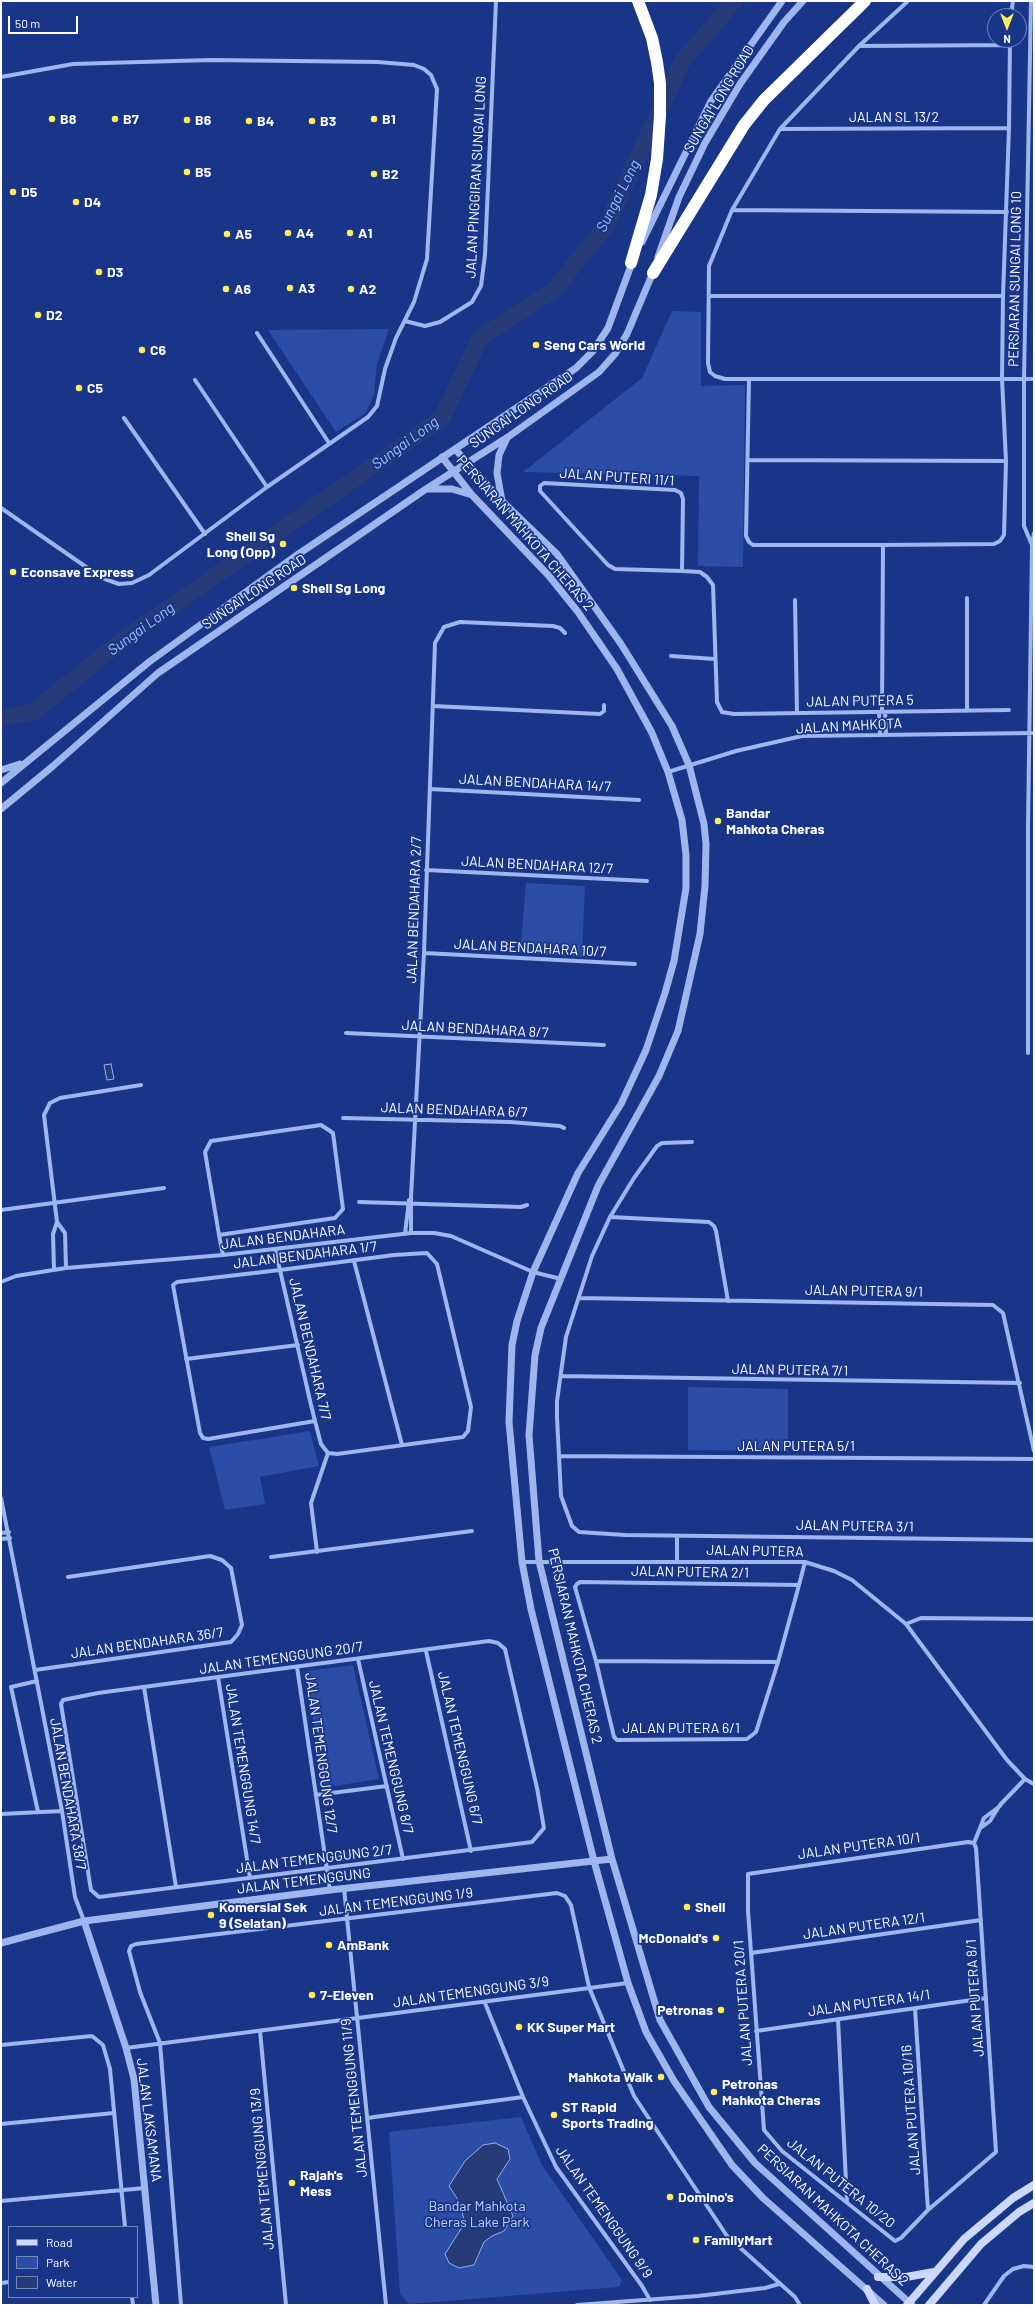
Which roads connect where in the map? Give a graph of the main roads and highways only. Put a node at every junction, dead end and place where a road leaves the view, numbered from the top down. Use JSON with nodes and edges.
{"nodes":[{"id":1,"x":638,"y":1,"type":"edge"},
{"id":2,"x":865,"y":1,"type":"edge"},
{"id":3,"x":631,"y":263,"type":"road end"},
{"id":4,"x":653,"y":273,"type":"road end"},
{"id":5,"x":1034,"y":2185,"type":"edge"},
{"id":6,"x":1034,"y":2203,"type":"edge"},
{"id":7,"x":934,"y":2272,"type":"junction"},
{"id":8,"x":878,"y":2277,"type":"road end"},
{"id":9,"x":867,"y":2289,"type":"road end"},
{"id":10,"x":909,"y":2304,"type":"edge"},
{"id":11,"x":875,"y":2305,"type":"edge"},
{"id":12,"x":929,"y":2305,"type":"edge"}],
"edges":[{"from":1,"to":3,"type":"highway"},
{"from":2,"to":4,"type":"highway"},
{"from":5,"to":7,"type":"main road"},
{"from":6,"to":12,"type":"main road"},
{"from":7,"to":8,"type":"main road"},
{"from":7,"to":10,"type":"main road"},
{"from":9,"to":11,"type":"main road"}]}
